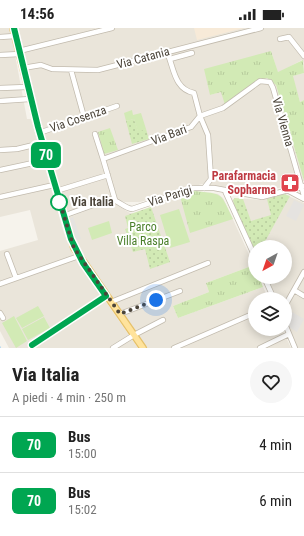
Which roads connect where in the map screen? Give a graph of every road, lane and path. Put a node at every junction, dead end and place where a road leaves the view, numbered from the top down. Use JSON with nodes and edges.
{"nodes":[{"id":1,"x":14,"y":28,"type":"edge"},
{"id":2,"x":112,"y":28,"type":"edge"},
{"id":3,"x":262,"y":28,"type":"edge"},
{"id":4,"x":15,"y":36,"type":"junction"},
{"id":5,"x":0,"y":37,"type":"edge"},
{"id":6,"x":280,"y":39,"type":"dead end"},
{"id":7,"x":167,"y":52,"type":"junction"},
{"id":8,"x":19,"y":53,"type":"junction"},
{"id":9,"x":192,"y":53,"type":"dead end"},
{"id":10,"x":0,"y":55,"type":"edge"},
{"id":11,"x":304,"y":56,"type":"edge"},
{"id":12,"x":170,"y":60,"type":"junction"},
{"id":13,"x":23,"y":68,"type":"junction"},
{"id":14,"x":71,"y":70,"type":"junction"},
{"id":15,"x":270,"y":82,"type":"joint"},
{"id":16,"x":27,"y":87,"type":"junction"},
{"id":17,"x":0,"y":88,"type":"edge"},
{"id":18,"x":30,"y":99,"type":"junction"},
{"id":19,"x":0,"y":100,"type":"edge"},
{"id":20,"x":117,"y":106,"type":"dead end"},
{"id":21,"x":284,"y":106,"type":"dead end"},
{"id":22,"x":278,"y":108,"type":"junction"},
{"id":23,"x":200,"y":116,"type":"junction"},
{"id":24,"x":84,"y":117,"type":"junction"},
{"id":25,"x":39,"y":133,"type":"junction"},
{"id":26,"x":95,"y":134,"type":"dead end"},
{"id":27,"x":42,"y":143,"type":"junction"},
{"id":28,"x":0,"y":150,"type":"edge"},
{"id":29,"x":103,"y":158,"type":"junction"},
{"id":30,"x":47,"y":160,"type":"junction"},
{"id":31,"x":0,"y":170,"type":"edge"},
{"id":32,"x":108,"y":175,"type":"junction"},
{"id":33,"x":212,"y":178,"type":"junction"},
{"id":34,"x":54,"y":185,"type":"junction"},
{"id":35,"x":303,"y":186,"type":"edge"},
{"id":36,"x":204,"y":188,"type":"junction"},
{"id":37,"x":214,"y":188,"type":"junction"},
{"id":38,"x":56,"y":191,"type":"junction"},
{"id":39,"x":225,"y":191,"type":"junction"},
{"id":40,"x":289,"y":191,"type":"junction"},
{"id":41,"x":0,"y":197,"type":"edge"},
{"id":42,"x":304,"y":197,"type":"edge"},
{"id":43,"x":115,"y":200,"type":"junction"},
{"id":44,"x":63,"y":216,"type":"junction"},
{"id":45,"x":248,"y":242,"type":"edge"},
{"id":46,"x":7,"y":254,"type":"dead end"},
{"id":47,"x":79,"y":256,"type":"junction"},
{"id":48,"x":208,"y":263,"type":"dead end"},
{"id":49,"x":304,"y":272,"type":"edge"},
{"id":50,"x":16,"y":278,"type":"junction"},
{"id":51,"x":0,"y":284,"type":"edge"},
{"id":52,"x":294,"y":290,"type":"junction"},
{"id":53,"x":180,"y":291,"type":"dead end"},
{"id":54,"x":292,"y":294,"type":"edge"},
{"id":55,"x":106,"y":296,"type":"junction"},
{"id":56,"x":304,"y":296,"type":"edge"},
{"id":57,"x":111,"y":302,"type":"junction"},
{"id":58,"x":0,"y":313,"type":"edge"},
{"id":59,"x":120,"y":314,"type":"junction"},
{"id":60,"x":248,"y":316,"type":"edge"},
{"id":61,"x":3,"y":318,"type":"dead end"},
{"id":62,"x":163,"y":320,"type":"dead end"},
{"id":63,"x":134,"y":334,"type":"junction"},
{"id":64,"x":285,"y":336,"type":"edge"},
{"id":65,"x":290,"y":336,"type":"edge"},
{"id":66,"x":32,"y":345,"type":"dead end"},
{"id":67,"x":295,"y":347,"type":"edge"},
{"id":68,"x":113,"y":348,"type":"edge"},
{"id":69,"x":144,"y":348,"type":"edge"},
{"id":70,"x":174,"y":348,"type":"edge"},
{"id":71,"x":260,"y":348,"type":"edge"},
{"id":72,"x":289,"y":348,"type":"edge"}],
"edges":[{"from":1,"to":4,"type":"main road"},
{"from":2,"to":8,"type":"street"},
{"from":3,"to":7,"type":"street","name":"Via Catania"},
{"from":4,"to":5,"type":"street"},
{"from":4,"to":8,"type":"main road"},
{"from":6,"to":11,"type":"street"},
{"from":7,"to":12,"type":"street"},
{"from":7,"to":14,"type":"street","name":"Via Catania"},
{"from":8,"to":10,"type":"street"},
{"from":8,"to":13,"type":"main road"},
{"from":9,"to":12,"type":"street"},
{"from":12,"to":23,"type":"street"},
{"from":13,"to":14,"type":"street","name":"Via Catania"},
{"from":13,"to":16,"type":"main road"},
{"from":14,"to":24,"type":"street"},
{"from":15,"to":22,"type":"street","name":"Via Vienna"},
{"from":15,"to":23,"type":"street","name":"Via Bari"},
{"from":16,"to":17,"type":"street"},
{"from":16,"to":18,"type":"main road"},
{"from":18,"to":19,"type":"street"},
{"from":18,"to":25,"type":"main road"},
{"from":20,"to":24,"type":"street","name":"Via Cosenza"},
{"from":21,"to":22,"type":"street"},
{"from":22,"to":35,"type":"street","name":"Via Vienna"},
{"from":23,"to":29,"type":"street","name":"Via Bari"},
{"from":23,"to":33,"type":"street"},
{"from":24,"to":25,"type":"street","name":"Via Cosenza"},
{"from":25,"to":27,"type":"main road"},
{"from":26,"to":29,"type":"street"},
{"from":27,"to":28,"type":"street"},
{"from":27,"to":30,"type":"main road"},
{"from":29,"to":32,"type":"street"},
{"from":30,"to":31,"type":"street"},
{"from":30,"to":34,"type":"main road"},
{"from":32,"to":38,"type":"street"},
{"from":32,"to":43,"type":"street"},
{"from":33,"to":36,"type":"street"},
{"from":33,"to":37,"type":"street"},
{"from":34,"to":38,"type":"main road"},
{"from":34,"to":41,"type":"street"},
{"from":35,"to":40,"type":"street","name":"Via Parigi"},
{"from":35,"to":42,"type":"street","name":"Via Vienna"},
{"from":36,"to":37,"type":"street","name":"Via Parigi"},
{"from":36,"to":43,"type":"street","name":"Via Parigi"},
{"from":37,"to":39,"type":"street","name":"Via Parigi"},
{"from":38,"to":44,"type":"main road"},
{"from":39,"to":40,"type":"street","name":"Via Parigi"},
{"from":39,"to":45,"type":"street"},
{"from":40,"to":42,"type":"street"},
{"from":43,"to":44,"type":"street"},
{"from":44,"to":47,"type":"main road"},
{"from":46,"to":50,"type":"street"},
{"from":47,"to":50,"type":"street"},
{"from":47,"to":55,"type":"main road"},
{"from":48,"to":57,"type":"street"},
{"from":49,"to":52,"type":"street"},
{"from":50,"to":51,"type":"street"},
{"from":52,"to":54,"type":"street"},
{"from":52,"to":56,"type":"street"},
{"from":53,"to":59,"type":"street"},
{"from":55,"to":57,"type":"main road"},
{"from":55,"to":66,"type":"street"},
{"from":57,"to":59,"type":"main road"},
{"from":58,"to":61,"type":"street"},
{"from":59,"to":63,"type":"main road"},
{"from":60,"to":70,"type":"street"},
{"from":62,"to":63,"type":"street"},
{"from":63,"to":68,"type":"street"},
{"from":63,"to":69,"type":"main road"},
{"from":64,"to":71,"type":"street"},
{"from":65,"to":67,"type":"street"},
{"from":67,"to":72,"type":"street"}]}
